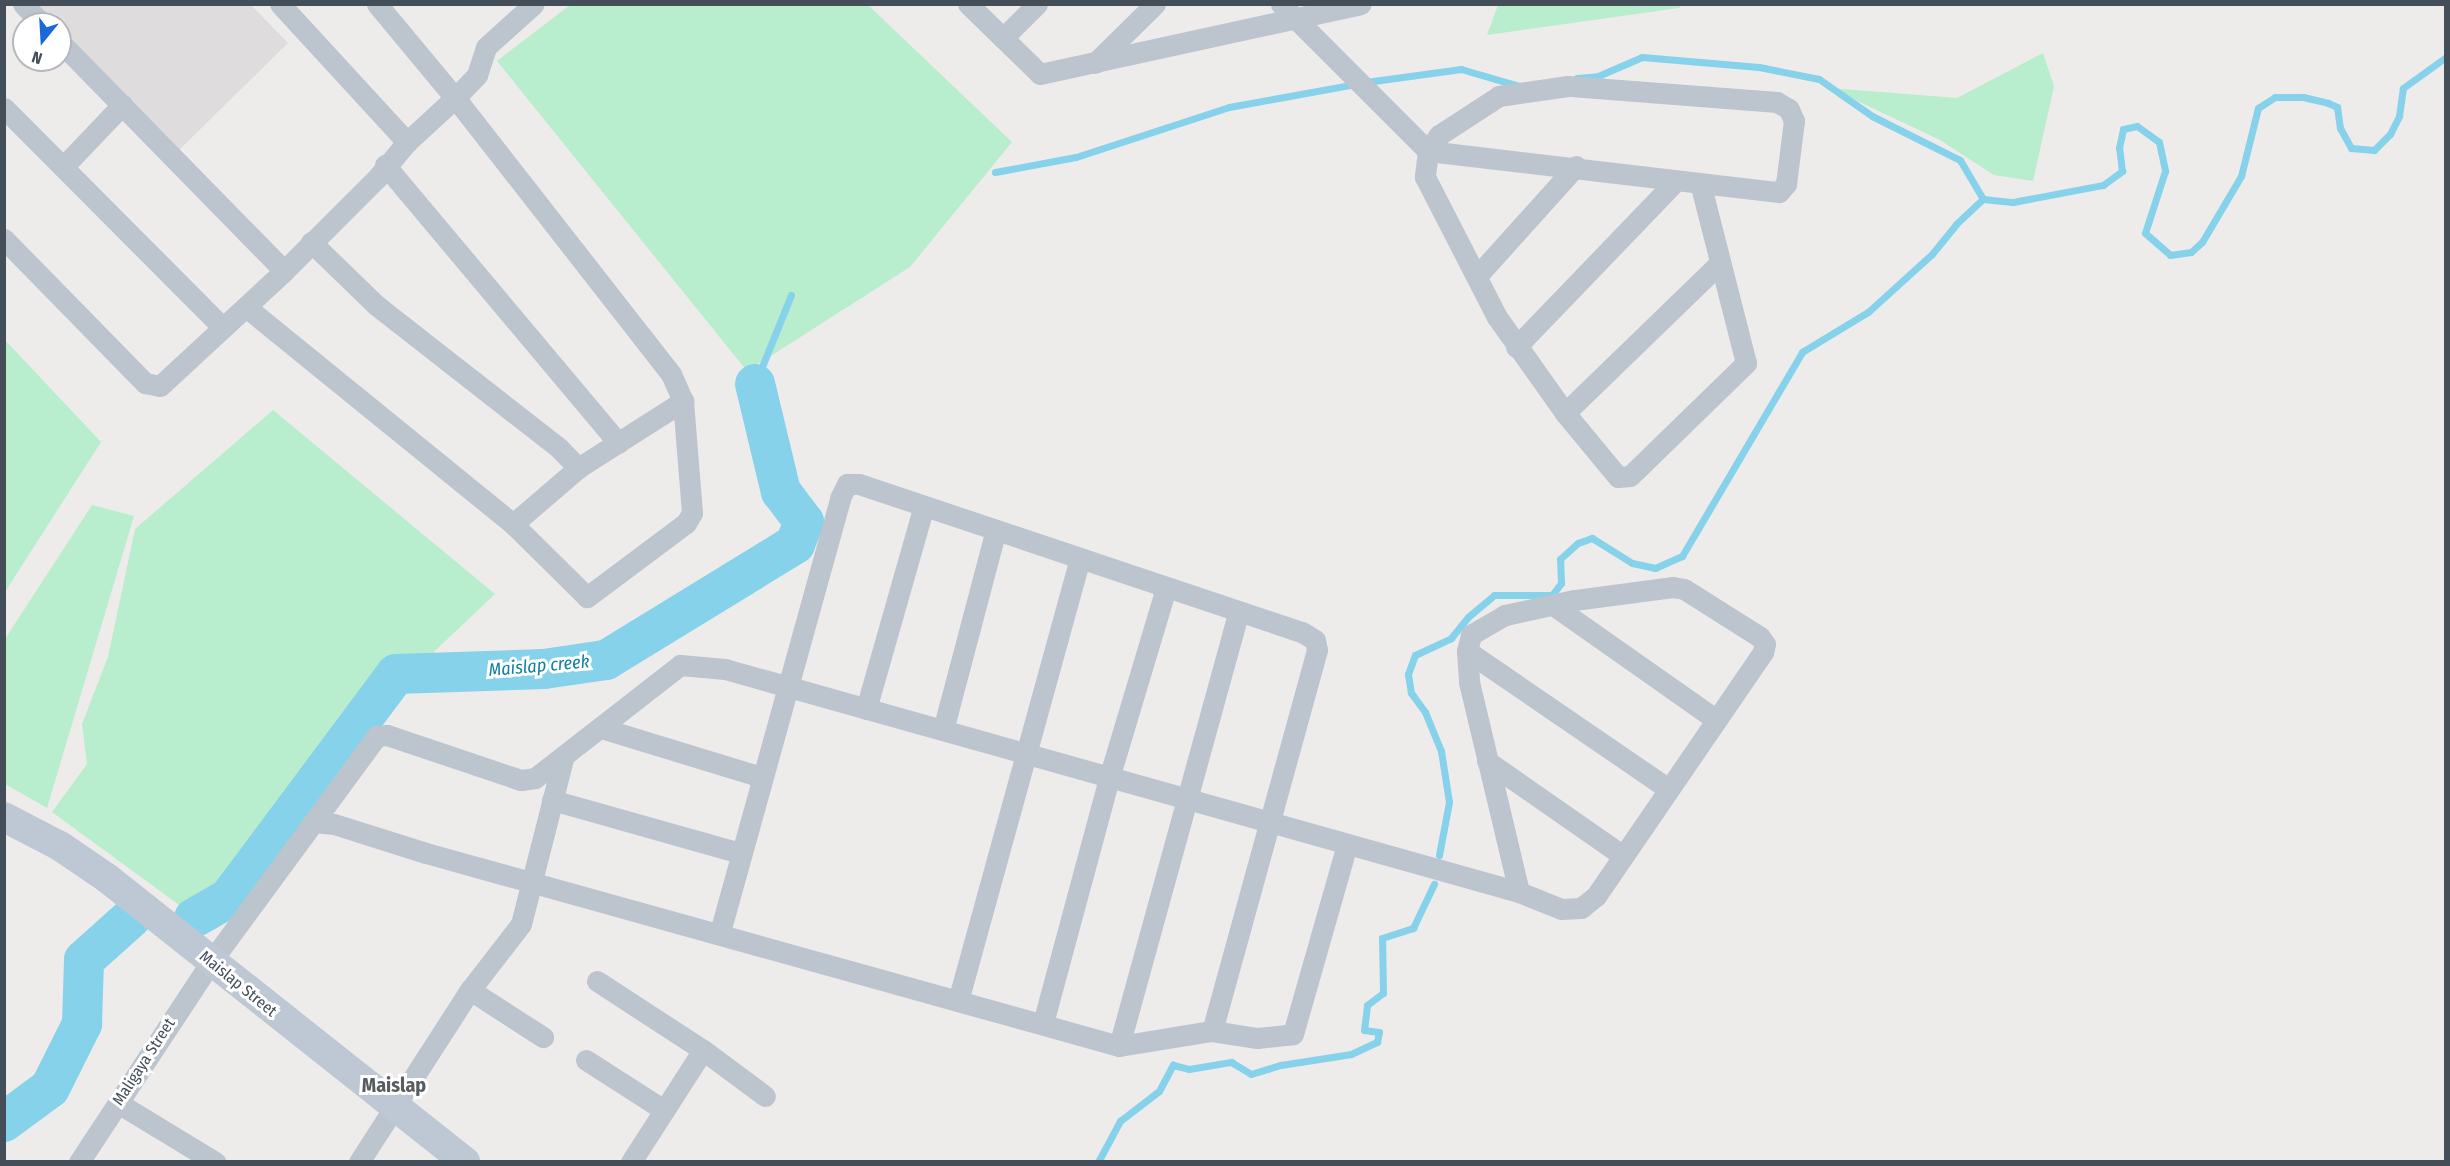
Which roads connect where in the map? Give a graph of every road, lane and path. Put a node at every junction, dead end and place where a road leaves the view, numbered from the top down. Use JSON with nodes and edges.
{"nodes":[{"id":1,"x":280,"y":4,"type":"edge"},
{"id":2,"x":377,"y":4,"type":"edge"},
{"id":3,"x":534,"y":4,"type":"edge"},
{"id":4,"x":968,"y":4,"type":"edge"},
{"id":5,"x":1036,"y":4,"type":"edge"},
{"id":6,"x":1155,"y":4,"type":"edge"},
{"id":7,"x":1360,"y":4,"type":"edge"},
{"id":8,"x":1287,"y":11,"type":"edge"},
{"id":9,"x":1004,"y":38,"type":"junction"},
{"id":10,"x":72,"y":54,"type":"edge"},
{"id":11,"x":1095,"y":63,"type":"junction"},
{"id":12,"x":455,"y":98,"type":"junction"},
{"id":13,"x":122,"y":105,"type":"junction"},
{"id":14,"x":4,"y":108,"type":"edge"},
{"id":15,"x":406,"y":142,"type":"junction"},
{"id":16,"x":1428,"y":151,"type":"junction"},
{"id":17,"x":385,"y":165,"type":"junction"},
{"id":18,"x":63,"y":166,"type":"junction"},
{"id":19,"x":1576,"y":166,"type":"junction"},
{"id":20,"x":1676,"y":181,"type":"junction"},
{"id":21,"x":1701,"y":186,"type":"junction"},
{"id":22,"x":4,"y":239,"type":"edge"},
{"id":23,"x":311,"y":242,"type":"junction"},
{"id":24,"x":1720,"y":263,"type":"junction"},
{"id":25,"x":284,"y":271,"type":"junction"},
{"id":26,"x":1478,"y":276,"type":"junction"},
{"id":27,"x":246,"y":307,"type":"junction"},
{"id":28,"x":223,"y":328,"type":"junction"},
{"id":29,"x":1516,"y":346,"type":"junction"},
{"id":30,"x":683,"y":401,"type":"junction"},
{"id":31,"x":1565,"y":413,"type":"junction"},
{"id":32,"x":618,"y":442,"type":"junction"},
{"id":33,"x":578,"y":468,"type":"junction"},
{"id":34,"x":924,"y":506,"type":"junction"},
{"id":35,"x":513,"y":524,"type":"junction"},
{"id":36,"x":996,"y":530,"type":"junction"},
{"id":37,"x":1080,"y":558,"type":"junction"},
{"id":38,"x":1166,"y":588,"type":"junction"},
{"id":39,"x":1553,"y":605,"type":"junction"},
{"id":40,"x":1238,"y":613,"type":"junction"},
{"id":41,"x":1467,"y":651,"type":"junction"},
{"id":42,"x":786,"y":687,"type":"junction"},
{"id":43,"x":866,"y":709,"type":"junction"},
{"id":44,"x":1715,"y":718,"type":"junction"},
{"id":45,"x":601,"y":728,"type":"junction"},
{"id":46,"x":943,"y":730,"type":"junction"},
{"id":47,"x":1025,"y":753,"type":"junction"},
{"id":48,"x":563,"y":759,"type":"junction"},
{"id":49,"x":1487,"y":761,"type":"junction"},
{"id":50,"x":761,"y":777,"type":"junction"},
{"id":51,"x":1109,"y":778,"type":"junction"},
{"id":52,"x":1667,"y":788,"type":"junction"},
{"id":53,"x":552,"y":800,"type":"junction"},
{"id":54,"x":1186,"y":800,"type":"junction"},
{"id":55,"x":4,"y":817,"type":"edge"},
{"id":56,"x":314,"y":822,"type":"junction"},
{"id":57,"x":1267,"y":822,"type":"junction"},
{"id":58,"x":1347,"y":845,"type":"junction"},
{"id":59,"x":740,"y":853,"type":"junction"},
{"id":60,"x":1623,"y":856,"type":"junction"},
{"id":61,"x":533,"y":880,"type":"junction"},
{"id":62,"x":1519,"y":892,"type":"junction"},
{"id":63,"x":720,"y":932,"type":"junction"},
{"id":64,"x":210,"y":963,"type":"junction"},
{"id":65,"x":597,"y":981,"type":"dead end"},
{"id":66,"x":470,"y":990,"type":"junction"},
{"id":67,"x":958,"y":1001,"type":"junction"},
{"id":68,"x":1043,"y":1023,"type":"junction"},
{"id":69,"x":1212,"y":1031,"type":"junction"},
{"id":70,"x":543,"y":1036,"type":"dead end"},
{"id":71,"x":1119,"y":1046,"type":"junction"},
{"id":72,"x":703,"y":1050,"type":"junction"},
{"id":73,"x":586,"y":1060,"type":"dead end"},
{"id":74,"x":765,"y":1096,"type":"dead end"},
{"id":75,"x":118,"y":1103,"type":"junction"},
{"id":76,"x":394,"y":1106,"type":"junction"},
{"id":77,"x":664,"y":1110,"type":"junction"},
{"id":78,"x":83,"y":1160,"type":"edge"},
{"id":79,"x":215,"y":1161,"type":"edge"},
{"id":80,"x":359,"y":1161,"type":"edge"},
{"id":81,"x":465,"y":1161,"type":"edge"},
{"id":82,"x":631,"y":1161,"type":"edge"}],
"edges":[{"from":1,"to":15,"type":"street"},
{"from":2,"to":12,"type":"street"},
{"from":3,"to":12,"type":"street"},
{"from":4,"to":9,"type":"street"},
{"from":5,"to":9,"type":"street"},
{"from":6,"to":11,"type":"street"},
{"from":7,"to":8,"type":"street"},
{"from":8,"to":11,"type":"street"},
{"from":8,"to":16,"type":"street"},
{"from":9,"to":11,"type":"street"},
{"from":10,"to":13,"type":"street"},
{"from":12,"to":15,"type":"street"},
{"from":12,"to":30,"type":"street"},
{"from":13,"to":18,"type":"street"},
{"from":13,"to":25,"type":"street"},
{"from":14,"to":18,"type":"street"},
{"from":15,"to":17,"type":"street"},
{"from":16,"to":19,"type":"street"},
{"from":16,"to":21,"type":"street"},
{"from":16,"to":26,"type":"street"},
{"from":17,"to":23,"type":"street"},
{"from":17,"to":32,"type":"street"},
{"from":18,"to":28,"type":"street"},
{"from":19,"to":20,"type":"street"},
{"from":19,"to":26,"type":"street"},
{"from":20,"to":21,"type":"street"},
{"from":20,"to":29,"type":"street"},
{"from":21,"to":24,"type":"street"},
{"from":22,"to":28,"type":"street"},
{"from":23,"to":25,"type":"street"},
{"from":23,"to":33,"type":"street"},
{"from":24,"to":31,"type":"street"},
{"from":24,"to":31,"type":"street"},
{"from":25,"to":27,"type":"street"},
{"from":26,"to":29,"type":"street"},
{"from":27,"to":28,"type":"street"},
{"from":27,"to":35,"type":"street"},
{"from":29,"to":31,"type":"street"},
{"from":30,"to":32,"type":"street"},
{"from":30,"to":35,"type":"street"},
{"from":32,"to":33,"type":"street"},
{"from":33,"to":35,"type":"street"},
{"from":34,"to":36,"type":"street"},
{"from":34,"to":42,"type":"street"},
{"from":34,"to":43,"type":"street"},
{"from":36,"to":37,"type":"street"},
{"from":36,"to":46,"type":"street"},
{"from":37,"to":38,"type":"street"},
{"from":37,"to":47,"type":"street"},
{"from":38,"to":40,"type":"street"},
{"from":38,"to":51,"type":"street"},
{"from":39,"to":41,"type":"street"},
{"from":39,"to":44,"type":"street"},
{"from":39,"to":44,"type":"street"},
{"from":40,"to":54,"type":"street"},
{"from":40,"to":57,"type":"street"},
{"from":41,"to":49,"type":"street"},
{"from":41,"to":52,"type":"street"},
{"from":42,"to":43,"type":"street"},
{"from":42,"to":45,"type":"street"},
{"from":42,"to":50,"type":"street"},
{"from":43,"to":46,"type":"street"},
{"from":44,"to":52,"type":"street"},
{"from":45,"to":48,"type":"street"},
{"from":45,"to":50,"type":"street"},
{"from":46,"to":47,"type":"street"},
{"from":47,"to":51,"type":"street"},
{"from":47,"to":67,"type":"street"},
{"from":48,"to":53,"type":"street"},
{"from":48,"to":56,"type":"street","name":"Maligaya Street"},
{"from":49,"to":60,"type":"street"},
{"from":49,"to":62,"type":"street"},
{"from":50,"to":59,"type":"street"},
{"from":51,"to":54,"type":"street"},
{"from":51,"to":68,"type":"street"},
{"from":52,"to":60,"type":"street"},
{"from":53,"to":59,"type":"street"},
{"from":53,"to":61,"type":"street"},
{"from":54,"to":57,"type":"street"},
{"from":54,"to":71,"type":"street"},
{"from":55,"to":64,"type":"main road","name":"Maislap Street"},
{"from":56,"to":61,"type":"street"},
{"from":56,"to":64,"type":"street","name":"Maligaya Street"},
{"from":57,"to":58,"type":"street"},
{"from":57,"to":69,"type":"street"},
{"from":58,"to":62,"type":"street"},
{"from":58,"to":69,"type":"street"},
{"from":59,"to":63,"type":"street"},
{"from":60,"to":62,"type":"street"},
{"from":61,"to":63,"type":"street"},
{"from":61,"to":66,"type":"street"},
{"from":63,"to":67,"type":"street"},
{"from":64,"to":75,"type":"street","name":"Maligaya Street"},
{"from":64,"to":76,"type":"main road","name":"Maislap Street"},
{"from":65,"to":72,"type":"street"},
{"from":66,"to":70,"type":"street"},
{"from":66,"to":76,"type":"street"},
{"from":67,"to":68,"type":"street"},
{"from":68,"to":71,"type":"street"},
{"from":69,"to":71,"type":"street"},
{"from":72,"to":74,"type":"street"},
{"from":72,"to":77,"type":"street"},
{"from":73,"to":77,"type":"street"},
{"from":75,"to":78,"type":"street","name":"Maligaya Street"},
{"from":75,"to":79,"type":"street"},
{"from":76,"to":80,"type":"street"},
{"from":76,"to":81,"type":"main road","name":"Maislap Street"},
{"from":77,"to":82,"type":"street"}]}
